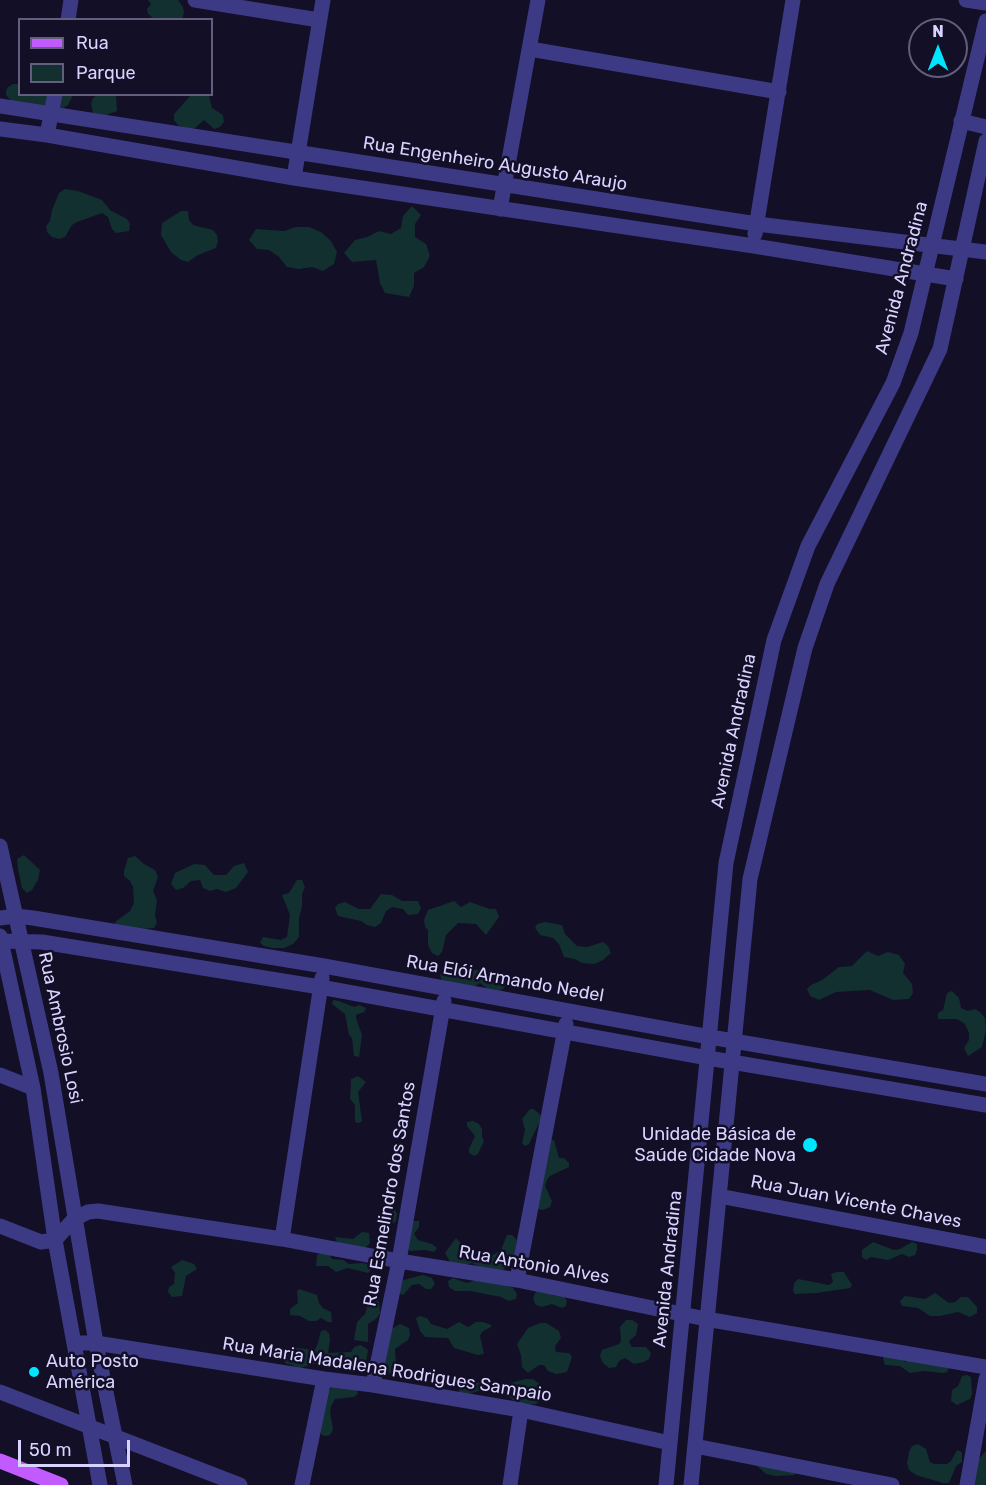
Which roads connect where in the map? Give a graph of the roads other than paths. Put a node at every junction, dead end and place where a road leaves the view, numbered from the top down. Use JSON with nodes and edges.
{"nodes":[{"id":1,"x":71,"y":0,"type":"edge"},
{"id":2,"x":195,"y":0,"type":"edge"},
{"id":3,"x":323,"y":0,"type":"edge"},
{"id":4,"x":538,"y":0,"type":"edge"},
{"id":5,"x":793,"y":0,"type":"edge"},
{"id":6,"x":966,"y":0,"type":"edge"},
{"id":7,"x":986,"y":3,"type":"edge"},
{"id":8,"x":68,"y":18,"type":"edge"},
{"id":9,"x":319,"y":21,"type":"junction"},
{"id":10,"x":986,"y":21,"type":"edge"},
{"id":11,"x":530,"y":49,"type":"junction"},
{"id":12,"x":779,"y":92,"type":"junction"},
{"id":13,"x":55,"y":96,"type":"edge"},
{"id":14,"x":0,"y":106,"type":"edge"},
{"id":15,"x":51,"y":112,"type":"junction"},
{"id":16,"x":961,"y":121,"type":"junction"},
{"id":17,"x":986,"y":127,"type":"edge"},
{"id":18,"x":0,"y":129,"type":"edge"},
{"id":19,"x":47,"y":135,"type":"junction"},
{"id":20,"x":986,"y":141,"type":"edge"},
{"id":21,"x":299,"y":152,"type":"junction"},
{"id":22,"x":294,"y":178,"type":"junction"},
{"id":23,"x":504,"y":185,"type":"junction"},
{"id":24,"x":500,"y":209,"type":"junction"},
{"id":25,"x":757,"y":224,"type":"junction"},
{"id":26,"x":754,"y":246,"type":"junction"},
{"id":27,"x":932,"y":247,"type":"junction"},
{"id":28,"x":963,"y":250,"type":"junction"},
{"id":29,"x":986,"y":252,"type":"edge"},
{"id":30,"x":925,"y":274,"type":"junction"},
{"id":31,"x":956,"y":279,"type":"junction"},
{"id":32,"x":0,"y":846,"type":"edge"},
{"id":33,"x":16,"y":916,"type":"junction"},
{"id":34,"x":0,"y":918,"type":"edge"},
{"id":35,"x":1,"y":938,"type":"edge"},
{"id":36,"x":22,"y":940,"type":"junction"},
{"id":37,"x":324,"y":966,"type":"junction"},
{"id":38,"x":320,"y":987,"type":"junction"},
{"id":39,"x":446,"y":988,"type":"junction"},
{"id":40,"x":442,"y":1009,"type":"junction"},
{"id":41,"x":568,"y":1011,"type":"junction"},
{"id":42,"x":564,"y":1032,"type":"junction"},
{"id":43,"x":710,"y":1037,"type":"junction"},
{"id":44,"x":734,"y":1040,"type":"junction"},
{"id":45,"x":708,"y":1058,"type":"junction"},
{"id":46,"x":732,"y":1062,"type":"junction"},
{"id":47,"x":0,"y":1075,"type":"edge"},
{"id":48,"x":986,"y":1084,"type":"edge"},
{"id":49,"x":33,"y":1088,"type":"junction"},
{"id":50,"x":986,"y":1106,"type":"edge"},
{"id":51,"x":719,"y":1196,"type":"junction"},
{"id":52,"x":74,"y":1219,"type":"junction"},
{"id":53,"x":0,"y":1226,"type":"edge"},
{"id":54,"x":282,"y":1239,"type":"junction"},
{"id":55,"x":55,"y":1240,"type":"junction"},
{"id":56,"x":986,"y":1247,"type":"edge"},
{"id":57,"x":399,"y":1261,"type":"junction"},
{"id":58,"x":516,"y":1280,"type":"junction"},
{"id":59,"x":683,"y":1314,"type":"junction"},
{"id":60,"x":706,"y":1319,"type":"junction"},
{"id":61,"x":96,"y":1342,"type":"junction"},
{"id":62,"x":74,"y":1343,"type":"junction"},
{"id":63,"x":986,"y":1367,"type":"edge"},
{"id":64,"x":324,"y":1379,"type":"junction"},
{"id":65,"x":986,"y":1379,"type":"edge"},
{"id":66,"x":373,"y":1385,"type":"junction"},
{"id":67,"x":0,"y":1392,"type":"edge"},
{"id":68,"x":521,"y":1410,"type":"junction"},
{"id":69,"x":90,"y":1427,"type":"junction"},
{"id":70,"x":115,"y":1438,"type":"junction"},
{"id":71,"x":670,"y":1443,"type":"junction"},
{"id":72,"x":695,"y":1446,"type":"junction"},
{"id":73,"x":0,"y":1461,"type":"edge"},
{"id":74,"x":62,"y":1485,"type":"edge"},
{"id":75,"x":100,"y":1485,"type":"edge"},
{"id":76,"x":124,"y":1485,"type":"edge"},
{"id":77,"x":240,"y":1485,"type":"edge"},
{"id":78,"x":302,"y":1485,"type":"edge"},
{"id":79,"x":510,"y":1485,"type":"edge"},
{"id":80,"x":666,"y":1485,"type":"edge"},
{"id":81,"x":691,"y":1485,"type":"edge"},
{"id":82,"x":892,"y":1485,"type":"edge"},
{"id":83,"x":967,"y":1485,"type":"edge"}],
"edges":[{"from":1,"to":8,"type":"street"},
{"from":2,"to":9,"type":"street"},
{"from":3,"to":9,"type":"street"},
{"from":4,"to":11,"type":"street"},
{"from":5,"to":12,"type":"street"},
{"from":6,"to":7,"type":"street"},
{"from":9,"to":21,"type":"street"},
{"from":10,"to":16,"type":"street","name":"Avenida Andradina"},
{"from":11,"to":12,"type":"street"},
{"from":11,"to":23,"type":"street"},
{"from":12,"to":25,"type":"street"},
{"from":13,"to":15,"type":"street"},
{"from":14,"to":15,"type":"street","name":"Rua Engenheiro Augusto Araujo"},
{"from":15,"to":19,"type":"street"},
{"from":15,"to":21,"type":"street","name":"Rua Engenheiro Augusto Araujo"},
{"from":16,"to":17,"type":"street"},
{"from":16,"to":27,"type":"street","name":"Avenida Andradina"},
{"from":18,"to":19,"type":"street"},
{"from":19,"to":22,"type":"street"},
{"from":20,"to":28,"type":"street"},
{"from":21,"to":22,"type":"street"},
{"from":21,"to":23,"type":"street","name":"Rua Engenheiro Augusto Araujo"},
{"from":22,"to":24,"type":"street"},
{"from":23,"to":24,"type":"street"},
{"from":23,"to":25,"type":"street","name":"Rua Engenheiro Augusto Araujo"},
{"from":24,"to":26,"type":"street"},
{"from":25,"to":26,"type":"street"},
{"from":25,"to":27,"type":"street","name":"Rua Engenheiro Augusto Araujo"},
{"from":26,"to":30,"type":"street"},
{"from":27,"to":28,"type":"street","name":"Rua Engenheiro Augusto Araujo"},
{"from":27,"to":30,"type":"street","name":"Avenida Andradina"},
{"from":28,"to":29,"type":"street","name":"Rua Engenheiro Augusto Araujo"},
{"from":28,"to":31,"type":"street"},
{"from":30,"to":31,"type":"street"},
{"from":30,"to":43,"type":"street","name":"Avenida Andradina"},
{"from":31,"to":44,"type":"street"},
{"from":32,"to":33,"type":"street","name":"Rua Ambrosio Losi"},
{"from":33,"to":34,"type":"street","name":"Rua Elói Armando Nedel"},
{"from":33,"to":36,"type":"street","name":"Rua Ambrosio Losi"},
{"from":33,"to":37,"type":"street","name":"Rua Elói Armando Nedel"},
{"from":35,"to":36,"type":"street"},
{"from":35,"to":49,"type":"street"},
{"from":36,"to":38,"type":"street"},
{"from":36,"to":52,"type":"street","name":"Rua Ambrosio Losi"},
{"from":37,"to":38,"type":"street"},
{"from":37,"to":39,"type":"street","name":"Rua Elói Armando Nedel"},
{"from":38,"to":40,"type":"street"},
{"from":38,"to":54,"type":"street"},
{"from":39,"to":40,"type":"street","name":"Rua Esmelindro dos Santos"},
{"from":39,"to":41,"type":"street","name":"Rua Elói Armando Nedel"},
{"from":40,"to":42,"type":"street"},
{"from":40,"to":57,"type":"street","name":"Rua Esmelindro dos Santos"},
{"from":41,"to":42,"type":"street"},
{"from":41,"to":43,"type":"street","name":"Rua Elói Armando Nedel"},
{"from":42,"to":45,"type":"street"},
{"from":42,"to":58,"type":"street"},
{"from":43,"to":44,"type":"street","name":"Rua Elói Armando Nedel"},
{"from":43,"to":45,"type":"street","name":"Avenida Andradina"},
{"from":44,"to":46,"type":"street"},
{"from":44,"to":48,"type":"street","name":"Rua Elói Armando Nedel"},
{"from":45,"to":46,"type":"street"},
{"from":45,"to":59,"type":"street","name":"Avenida Andradina"},
{"from":46,"to":50,"type":"street"},
{"from":46,"to":51,"type":"street"},
{"from":47,"to":49,"type":"street"},
{"from":49,"to":55,"type":"street"},
{"from":51,"to":56,"type":"street","name":"Rua Juan Vicente Chaves"},
{"from":51,"to":60,"type":"street"},
{"from":52,"to":54,"type":"street","name":"Rua Antonio Alves"},
{"from":52,"to":55,"type":"street"},
{"from":52,"to":61,"type":"street","name":"Rua Ambrosio Losi"},
{"from":53,"to":55,"type":"street"},
{"from":54,"to":57,"type":"street","name":"Rua Antonio Alves"},
{"from":55,"to":62,"type":"street"},
{"from":57,"to":58,"type":"street","name":"Rua Antonio Alves"},
{"from":57,"to":66,"type":"street","name":"Rua Esmelindro dos Santos"},
{"from":58,"to":59,"type":"street","name":"Rua Antonio Alves"},
{"from":59,"to":60,"type":"street","name":"Rua Antonio Alves"},
{"from":59,"to":71,"type":"street","name":"Avenida Andradina"},
{"from":60,"to":63,"type":"street","name":"Rua Antonio Alves"},
{"from":60,"to":72,"type":"street"},
{"from":61,"to":62,"type":"street","name":"Rua Maria Madalena Rodrigues Sampaio"},
{"from":61,"to":64,"type":"street","name":"Rua Maria Madalena Rodrigues Sampaio"},
{"from":61,"to":70,"type":"street","name":"Rua Ambrosio Losi"},
{"from":62,"to":69,"type":"street"},
{"from":64,"to":66,"type":"street","name":"Rua Maria Madalena Rodrigues Sampaio"},
{"from":64,"to":78,"type":"street"},
{"from":65,"to":83,"type":"street"},
{"from":66,"to":68,"type":"street","name":"Rua Maria Madalena Rodrigues Sampaio"},
{"from":67,"to":69,"type":"street"},
{"from":68,"to":71,"type":"street","name":"Rua Maria Madalena Rodrigues Sampaio"},
{"from":68,"to":79,"type":"street"},
{"from":69,"to":70,"type":"street"},
{"from":69,"to":75,"type":"street"},
{"from":70,"to":76,"type":"street","name":"Rua Ambrosio Losi"},
{"from":70,"to":77,"type":"street"},
{"from":71,"to":80,"type":"street","name":"Avenida Andradina"},
{"from":72,"to":81,"type":"street"},
{"from":72,"to":82,"type":"street"},
{"from":73,"to":74,"type":"main road"}]}
